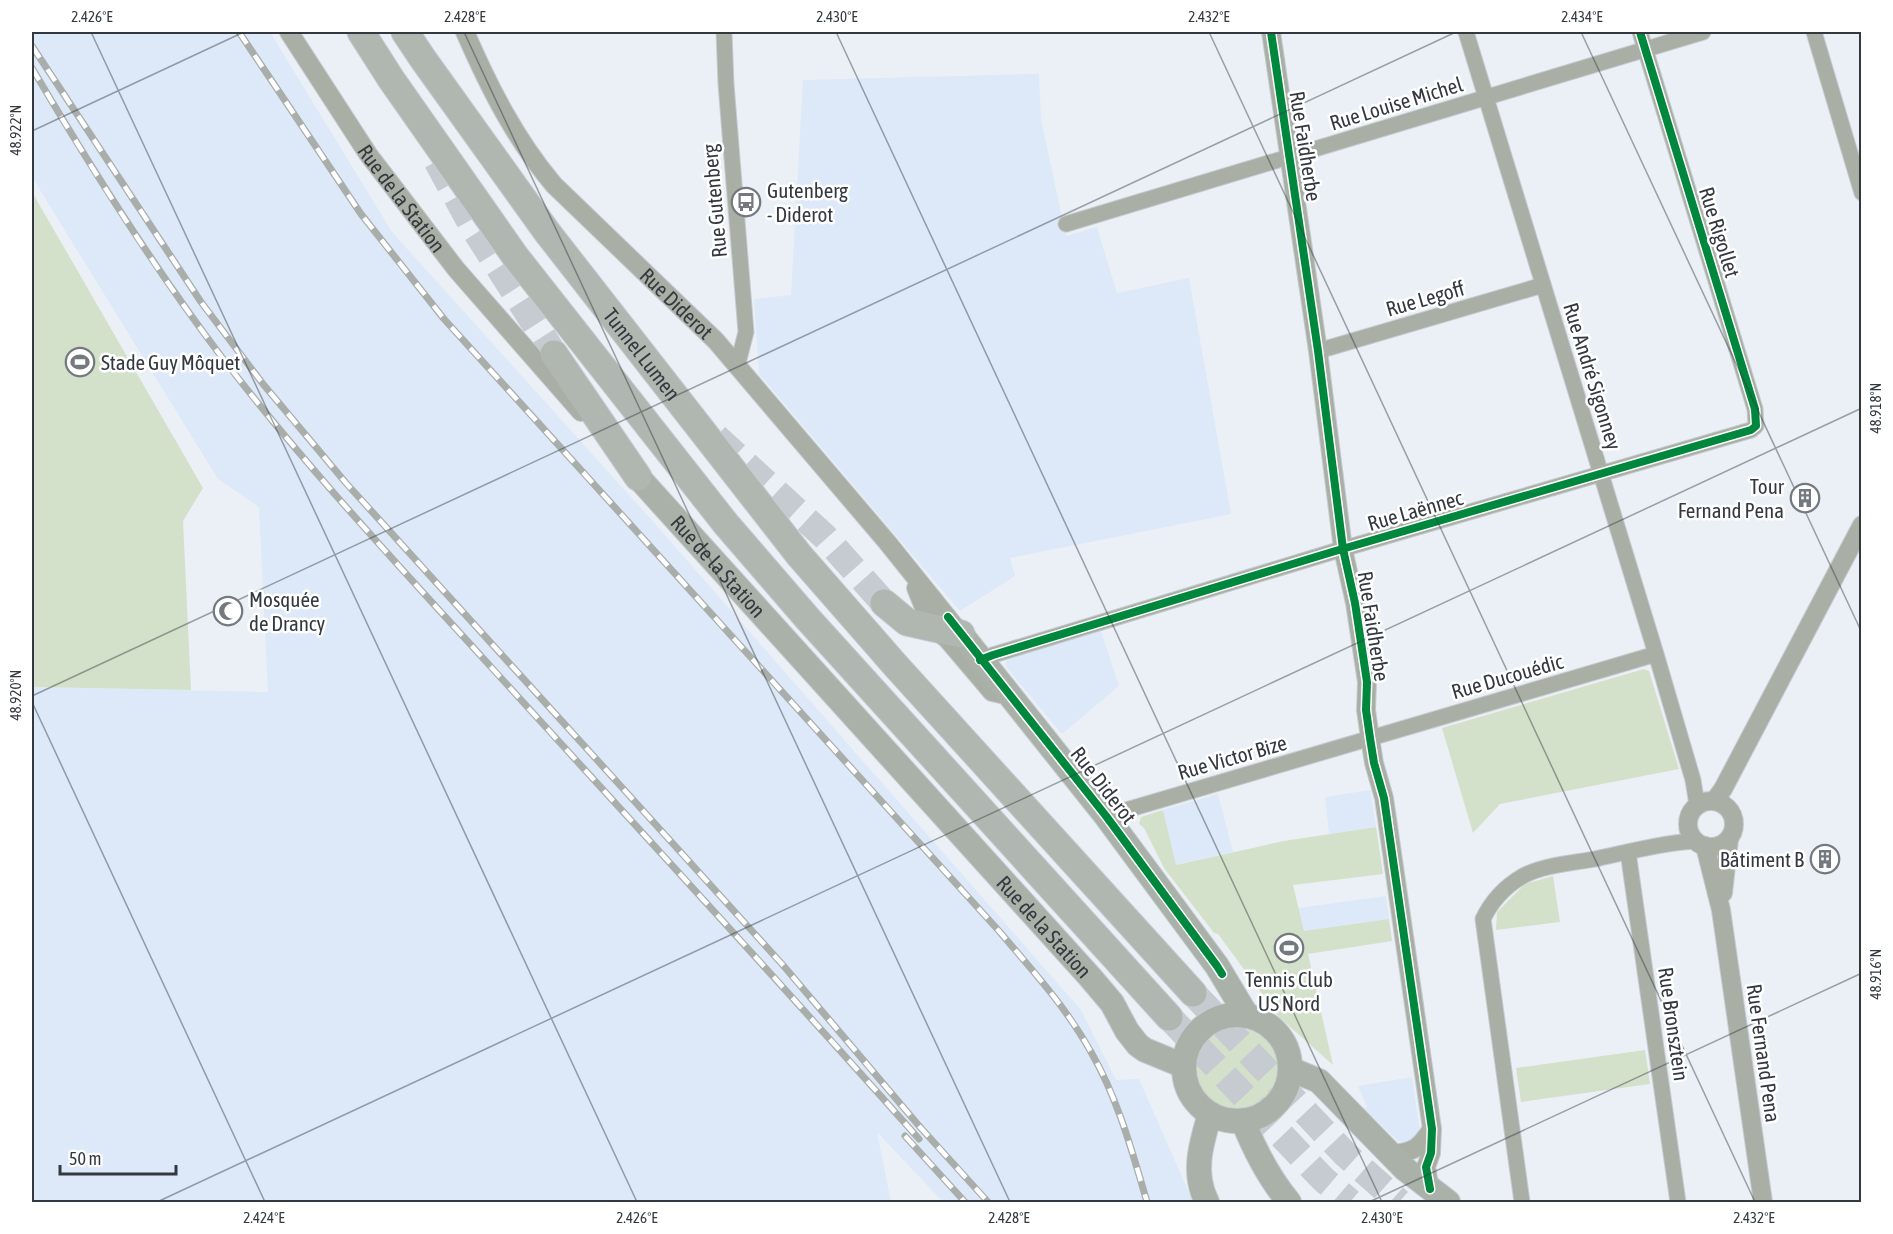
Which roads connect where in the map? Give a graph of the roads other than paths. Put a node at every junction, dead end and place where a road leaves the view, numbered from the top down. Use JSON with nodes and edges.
{"nodes":[{"id":1,"x":288,"y":32,"type":"edge"},
{"id":2,"x":361,"y":32,"type":"edge"},
{"id":3,"x":405,"y":32,"type":"edge"},
{"id":4,"x":465,"y":32,"type":"edge"},
{"id":5,"x":724,"y":32,"type":"edge"},
{"id":6,"x":1271,"y":32,"type":"edge"},
{"id":7,"x":1466,"y":32,"type":"edge"},
{"id":8,"x":1640,"y":32,"type":"edge"},
{"id":9,"x":1703,"y":32,"type":"edge"},
{"id":10,"x":1814,"y":32,"type":"edge"},
{"id":11,"x":1646,"y":50,"type":"junction"},
{"id":12,"x":1486,"y":98,"type":"junction"},
{"id":13,"x":1290,"y":157,"type":"junction"},
{"id":14,"x":1862,"y":193,"type":"edge"},
{"id":15,"x":1066,"y":224,"type":"dead end"},
{"id":16,"x":1544,"y":285,"type":"junction"},
{"id":17,"x":1318,"y":351,"type":"junction"},
{"id":18,"x":554,"y":354,"type":"tunnel mouth"},
{"id":19,"x":737,"y":367,"type":"junction"},
{"id":20,"x":1756,"y":426,"type":"joint"},
{"id":21,"x":1602,"y":473,"type":"junction"},
{"id":22,"x":638,"y":477,"type":"junction"},
{"id":23,"x":1862,"y":525,"type":"edge"},
{"id":24,"x":1348,"y":548,"type":"junction"},
{"id":25,"x":907,"y":567,"type":"junction"},
{"id":26,"x":884,"y":603,"type":"tunnel mouth"},
{"id":27,"x":933,"y":627,"type":"junction"},
{"id":28,"x":961,"y":634,"type":"junction"},
{"id":29,"x":1656,"y":654,"type":"junction"},
{"id":30,"x":980,"y":660,"type":"junction"},
{"id":31,"x":1011,"y":697,"type":"junction"},
{"id":32,"x":1375,"y":736,"type":"junction"},
{"id":33,"x":1747,"y":742,"type":"junction"},
{"id":34,"x":1706,"y":802,"type":"junction"},
{"id":35,"x":1732,"y":812,"type":"junction"},
{"id":36,"x":1106,"y":816,"type":"junction"},
{"id":37,"x":1696,"y":839,"type":"junction"},
{"id":38,"x":1729,"y":839,"type":"junction"},
{"id":39,"x":1628,"y":852,"type":"junction"},
{"id":40,"x":1721,"y":910,"type":"junction"},
{"id":41,"x":1222,"y":974,"type":"junction"},
{"id":42,"x":1193,"y":993,"type":"tunnel mouth"},
{"id":43,"x":1247,"y":1016,"type":"junction"},
{"id":44,"x":1169,"y":1017,"type":"tunnel mouth"},
{"id":45,"x":1213,"y":1021,"type":"junction"},
{"id":46,"x":1184,"y":1066,"type":"junction"},
{"id":47,"x":1290,"y":1069,"type":"junction"},
{"id":48,"x":1210,"y":1114,"type":"junction"},
{"id":49,"x":1243,"y":1121,"type":"junction"},
{"id":50,"x":1432,"y":1129,"type":"junction"},
{"id":51,"x":1392,"y":1154,"type":"junction"},
{"id":52,"x":1439,"y":1196,"type":"edge"},
{"id":53,"x":1207,"y":1203,"type":"edge"},
{"id":54,"x":1289,"y":1203,"type":"edge"},
{"id":55,"x":1522,"y":1203,"type":"edge"},
{"id":56,"x":1678,"y":1203,"type":"edge"},
{"id":57,"x":1763,"y":1203,"type":"edge"}],
"edges":[{"from":1,"to":22,"type":"street","name":"Rue de la Station"},
{"from":2,"to":44,"type":"highway","name":"Tunnel Lumen"},
{"from":3,"to":42,"type":"highway","name":"Tunnel Lumen"},
{"from":4,"to":19,"type":"street","name":"Rue Diderot"},
{"from":5,"to":19,"type":"street","name":"Rue Gutenberg"},
{"from":6,"to":13,"type":"street","name":"Rue Faidherbe"},
{"from":7,"to":12,"type":"street","name":"Rue André Sigonney"},
{"from":8,"to":11,"type":"street","name":"Rue Rigollet"},
{"from":9,"to":11,"type":"street","name":"Rue Louise Michel"},
{"from":10,"to":14,"type":"street"},
{"from":11,"to":12,"type":"street","name":"Rue Louise Michel"},
{"from":11,"to":20,"type":"street","name":"Rue Rigollet"},
{"from":12,"to":13,"type":"street","name":"Rue Louise Michel"},
{"from":12,"to":16,"type":"street","name":"Rue André Sigonney"},
{"from":13,"to":15,"type":"street","name":"Rue Louise Michel"},
{"from":13,"to":17,"type":"street","name":"Rue Faidherbe"},
{"from":16,"to":17,"type":"street","name":"Rue Legoff"},
{"from":16,"to":21,"type":"street","name":"Rue André Sigonney"},
{"from":17,"to":24,"type":"street","name":"Rue Faidherbe"},
{"from":18,"to":22,"type":"highway"},
{"from":19,"to":25,"type":"street","name":"Rue Diderot"},
{"from":20,"to":21,"type":"street","name":"Rue Laënnec"},
{"from":21,"to":24,"type":"street","name":"Rue Laënnec"},
{"from":21,"to":29,"type":"street","name":"Rue André Sigonney"},
{"from":22,"to":46,"type":"main road","name":"Rue de la Station"},
{"from":23,"to":33,"type":"street"},
{"from":24,"to":30,"type":"street","name":"Rue Laënnec"},
{"from":24,"to":32,"type":"street","name":"Rue Faidherbe"},
{"from":25,"to":27,"type":"street","name":"Rue Diderot"},
{"from":25,"to":28,"type":"street","name":"Rue Diderot"},
{"from":26,"to":27,"type":"highway"},
{"from":27,"to":28,"type":"highway"},
{"from":27,"to":31,"type":"street","name":"Rue Diderot"},
{"from":28,"to":30,"type":"main road","name":"Rue Diderot"},
{"from":29,"to":32,"type":"street","name":"Rue Ducouédic"},
{"from":29,"to":34,"type":"street","name":"Rue André Sigonney"},
{"from":30,"to":31,"type":"main road","name":"Rue Diderot"},
{"from":31,"to":36,"type":"main road","name":"Rue Diderot"},
{"from":32,"to":36,"type":"street","name":"Rue Victor Bize"},
{"from":32,"to":50,"type":"street","name":"Rue Faidherbe"},
{"from":33,"to":34,"type":"street"},
{"from":33,"to":35,"type":"street"},
{"from":34,"to":35,"type":"street"},
{"from":34,"to":37,"type":"street"},
{"from":35,"to":38,"type":"street"},
{"from":36,"to":41,"type":"main road","name":"Rue Diderot"},
{"from":37,"to":38,"type":"street"},
{"from":37,"to":39,"type":"street"},
{"from":37,"to":40,"type":"street","name":"Rue Fernand Pena"},
{"from":38,"to":40,"type":"street","name":"Rue Fernand Pena"},
{"from":39,"to":55,"type":"street"},
{"from":39,"to":56,"type":"street","name":"Rue Bronsztein"},
{"from":40,"to":57,"type":"street","name":"Rue Fernand Pena"},
{"from":41,"to":43,"type":"main road","name":"Rue Diderot"},
{"from":41,"to":45,"type":"main road"},
{"from":43,"to":45,"type":"main road"},
{"from":43,"to":47,"type":"main road"},
{"from":45,"to":46,"type":"main road"},
{"from":46,"to":48,"type":"main road"},
{"from":47,"to":49,"type":"main road"},
{"from":47,"to":51,"type":"main road"},
{"from":48,"to":49,"type":"main road"},
{"from":48,"to":53,"type":"main road"},
{"from":49,"to":54,"type":"main road"},
{"from":50,"to":51,"type":"street"},
{"from":50,"to":52,"type":"street","name":"Rue Faidherbe"},
{"from":51,"to":52,"type":"main road"}]}
